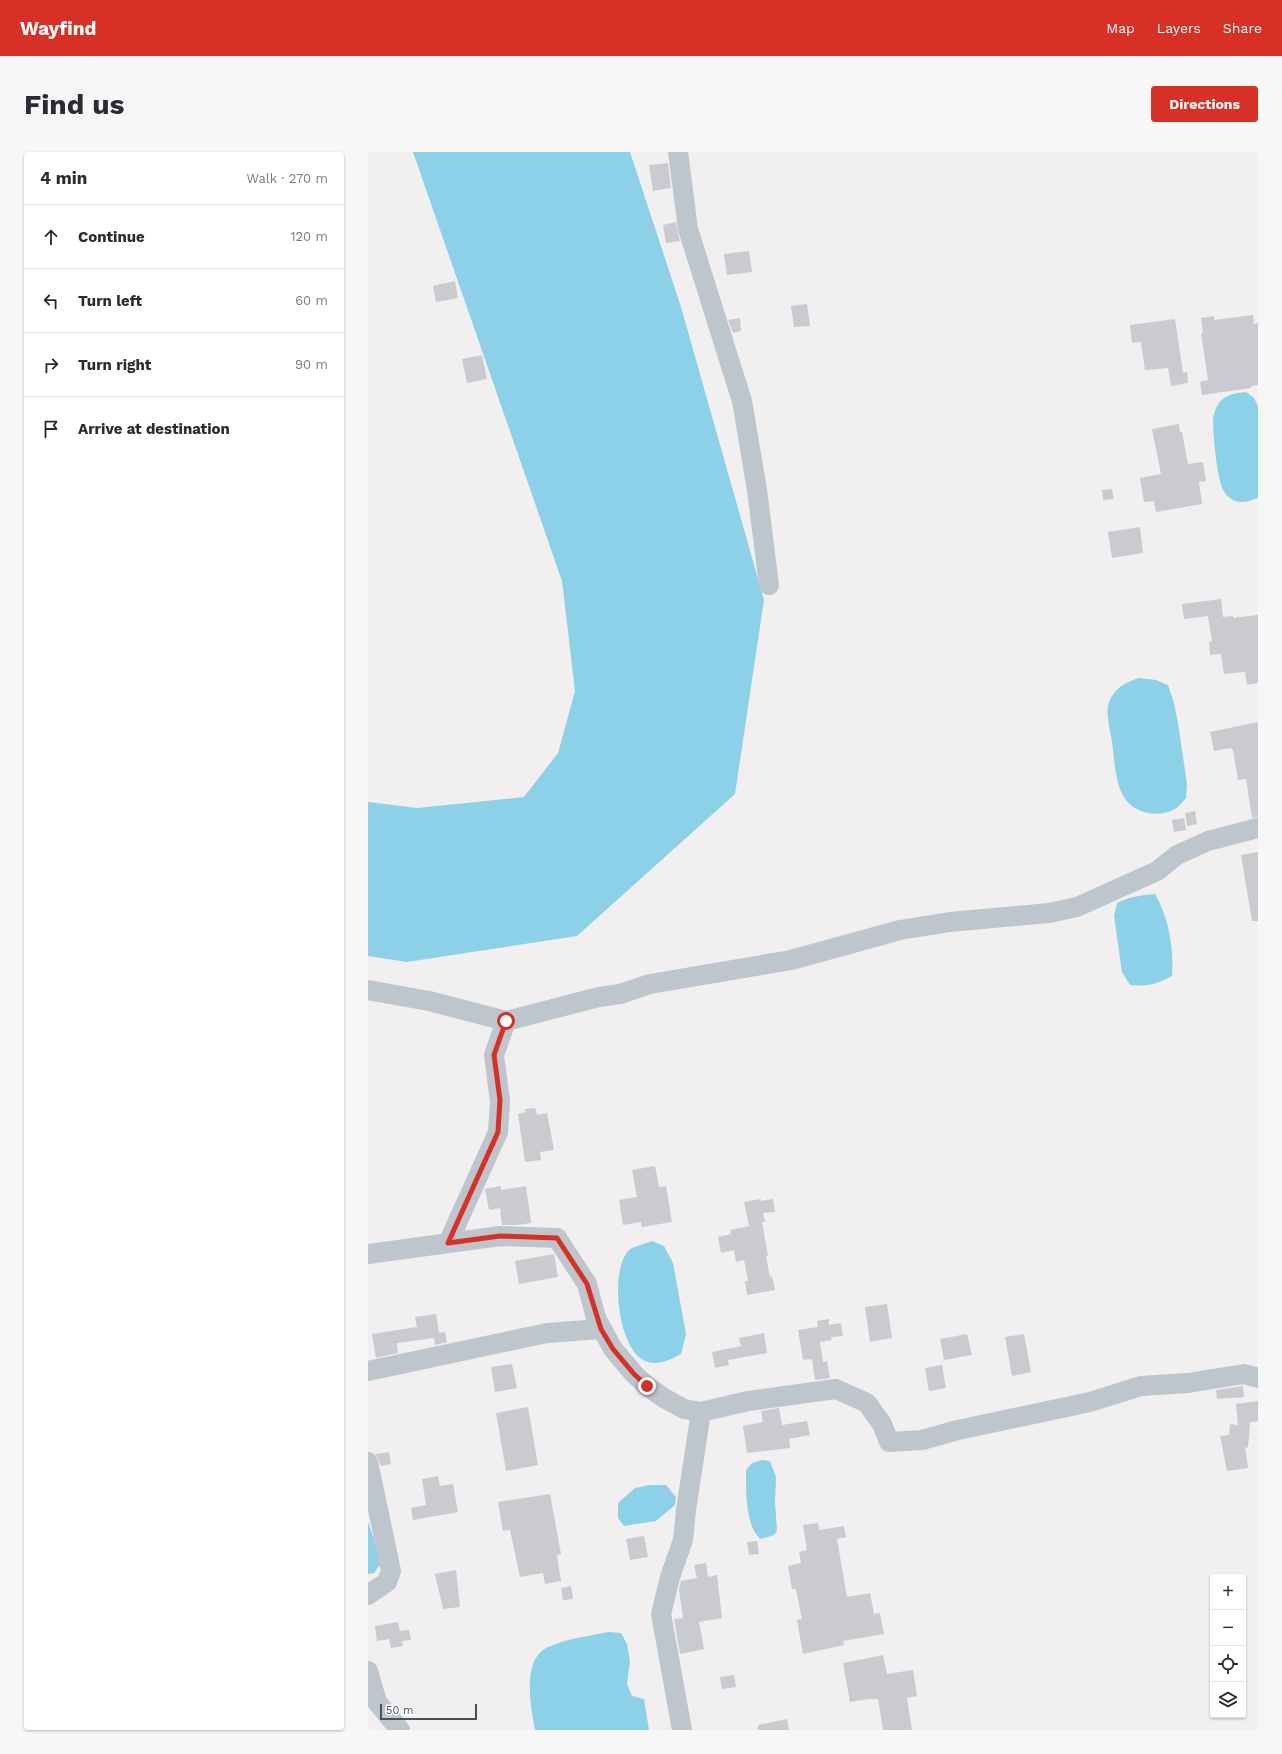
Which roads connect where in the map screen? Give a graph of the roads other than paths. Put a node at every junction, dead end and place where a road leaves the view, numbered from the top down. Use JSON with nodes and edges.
{"nodes":[{"id":1,"x":678,"y":152,"type":"edge"},
{"id":2,"x":769,"y":585,"type":"dead end"},
{"id":3,"x":1258,"y":828,"type":"edge"},
{"id":4,"x":368,"y":990,"type":"edge"},
{"id":5,"x":506,"y":1021,"type":"junction"},
{"id":6,"x":448,"y":1243,"type":"junction"},
{"id":7,"x":368,"y":1254,"type":"edge"},
{"id":8,"x":601,"y":1329,"type":"junction"},
{"id":9,"x":368,"y":1371,"type":"edge"},
{"id":10,"x":1258,"y":1378,"type":"edge"},
{"id":11,"x":701,"y":1412,"type":"junction"},
{"id":12,"x":368,"y":1462,"type":"edge"},
{"id":13,"x":368,"y":1594,"type":"edge"},
{"id":14,"x":368,"y":1671,"type":"edge"},
{"id":15,"x":400,"y":1730,"type":"edge"},
{"id":16,"x":682,"y":1730,"type":"edge"}],
"edges":[{"from":1,"to":2,"type":"street"},
{"from":3,"to":5,"type":"street"},
{"from":4,"to":5,"type":"street"},
{"from":5,"to":6,"type":"street"},
{"from":6,"to":7,"type":"street"},
{"from":6,"to":8,"type":"street"},
{"from":8,"to":9,"type":"street"},
{"from":8,"to":11,"type":"street"},
{"from":10,"to":11,"type":"street"},
{"from":11,"to":16,"type":"street"},
{"from":12,"to":13,"type":"street"},
{"from":14,"to":15,"type":"street"}]}
